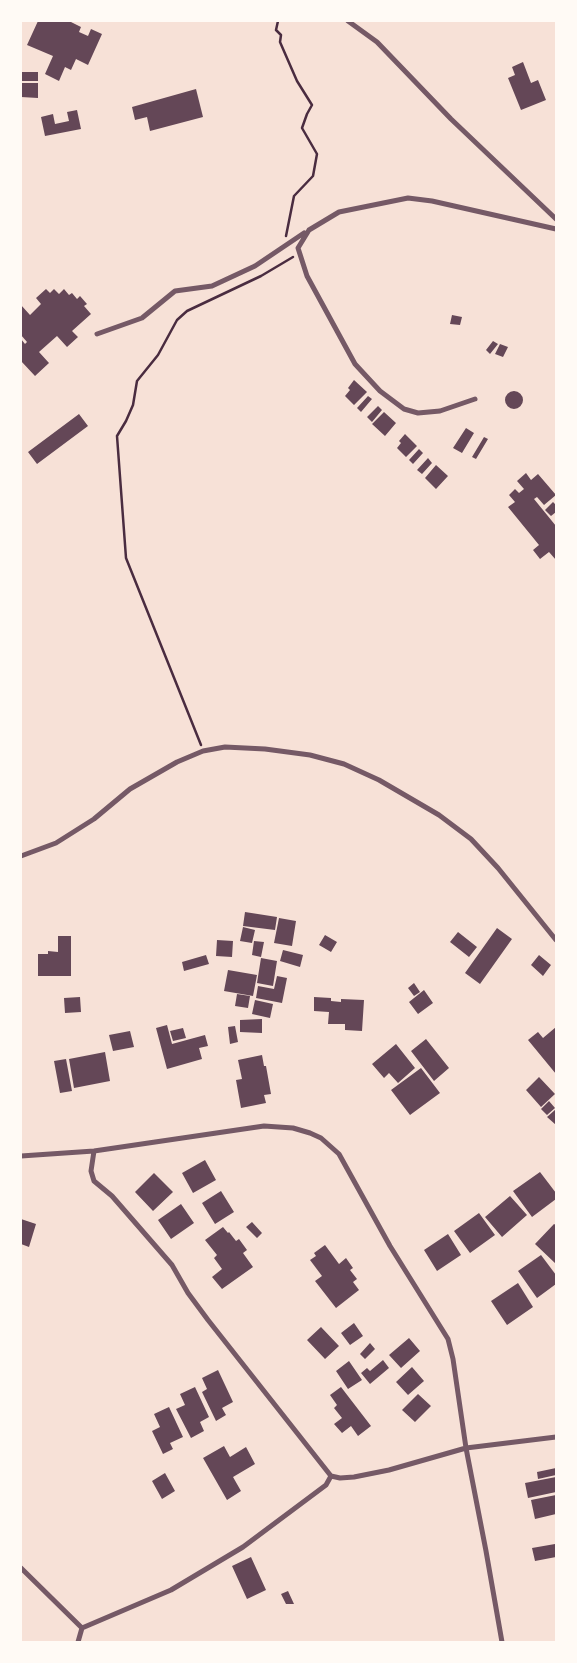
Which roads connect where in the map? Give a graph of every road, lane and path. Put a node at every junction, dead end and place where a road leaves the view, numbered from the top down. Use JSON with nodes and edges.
{"nodes":[{"id":1,"x":278,"y":21,"type":"edge"},
{"id":2,"x":348,"y":21,"type":"edge"},
{"id":3,"x":556,"y":219,"type":"edge"},
{"id":4,"x":556,"y":229,"type":"edge"},
{"id":5,"x":309,"y":230,"type":"junction"},
{"id":6,"x":283,"y":247,"type":"junction"},
{"id":7,"x":299,"y":254,"type":"junction"},
{"id":8,"x":97,"y":334,"type":"dead end"},
{"id":9,"x":475,"y":399,"type":"dead end"},
{"id":10,"x":204,"y":751,"type":"junction"},
{"id":11,"x":21,"y":856,"type":"edge"},
{"id":12,"x":556,"y":940,"type":"edge"},
{"id":13,"x":94,"y":1150,"type":"junction"},
{"id":14,"x":21,"y":1156,"type":"edge"},
{"id":15,"x":556,"y":1437,"type":"edge"},
{"id":16,"x":466,"y":1448,"type":"junction"},
{"id":17,"x":331,"y":1476,"type":"junction"},
{"id":18,"x":21,"y":1568,"type":"edge"},
{"id":19,"x":82,"y":1628,"type":"junction"},
{"id":20,"x":78,"y":1642,"type":"edge"},
{"id":21,"x":502,"y":1642,"type":"edge"}],
"edges":[{"from":1,"to":6,"type":"path"},
{"from":2,"to":3,"type":"street"},
{"from":4,"to":5,"type":"street"},
{"from":5,"to":6,"type":"street"},
{"from":5,"to":7,"type":"street"},
{"from":6,"to":8,"type":"street"},
{"from":7,"to":9,"type":"street"},
{"from":7,"to":10,"type":"path"},
{"from":10,"to":11,"type":"street"},
{"from":10,"to":12,"type":"street"},
{"from":13,"to":14,"type":"street"},
{"from":13,"to":16,"type":"street"},
{"from":13,"to":17,"type":"street"},
{"from":15,"to":16,"type":"street"},
{"from":16,"to":17,"type":"street"},
{"from":16,"to":21,"type":"street"},
{"from":17,"to":19,"type":"street"},
{"from":18,"to":19,"type":"street"},
{"from":19,"to":20,"type":"street"}]}
